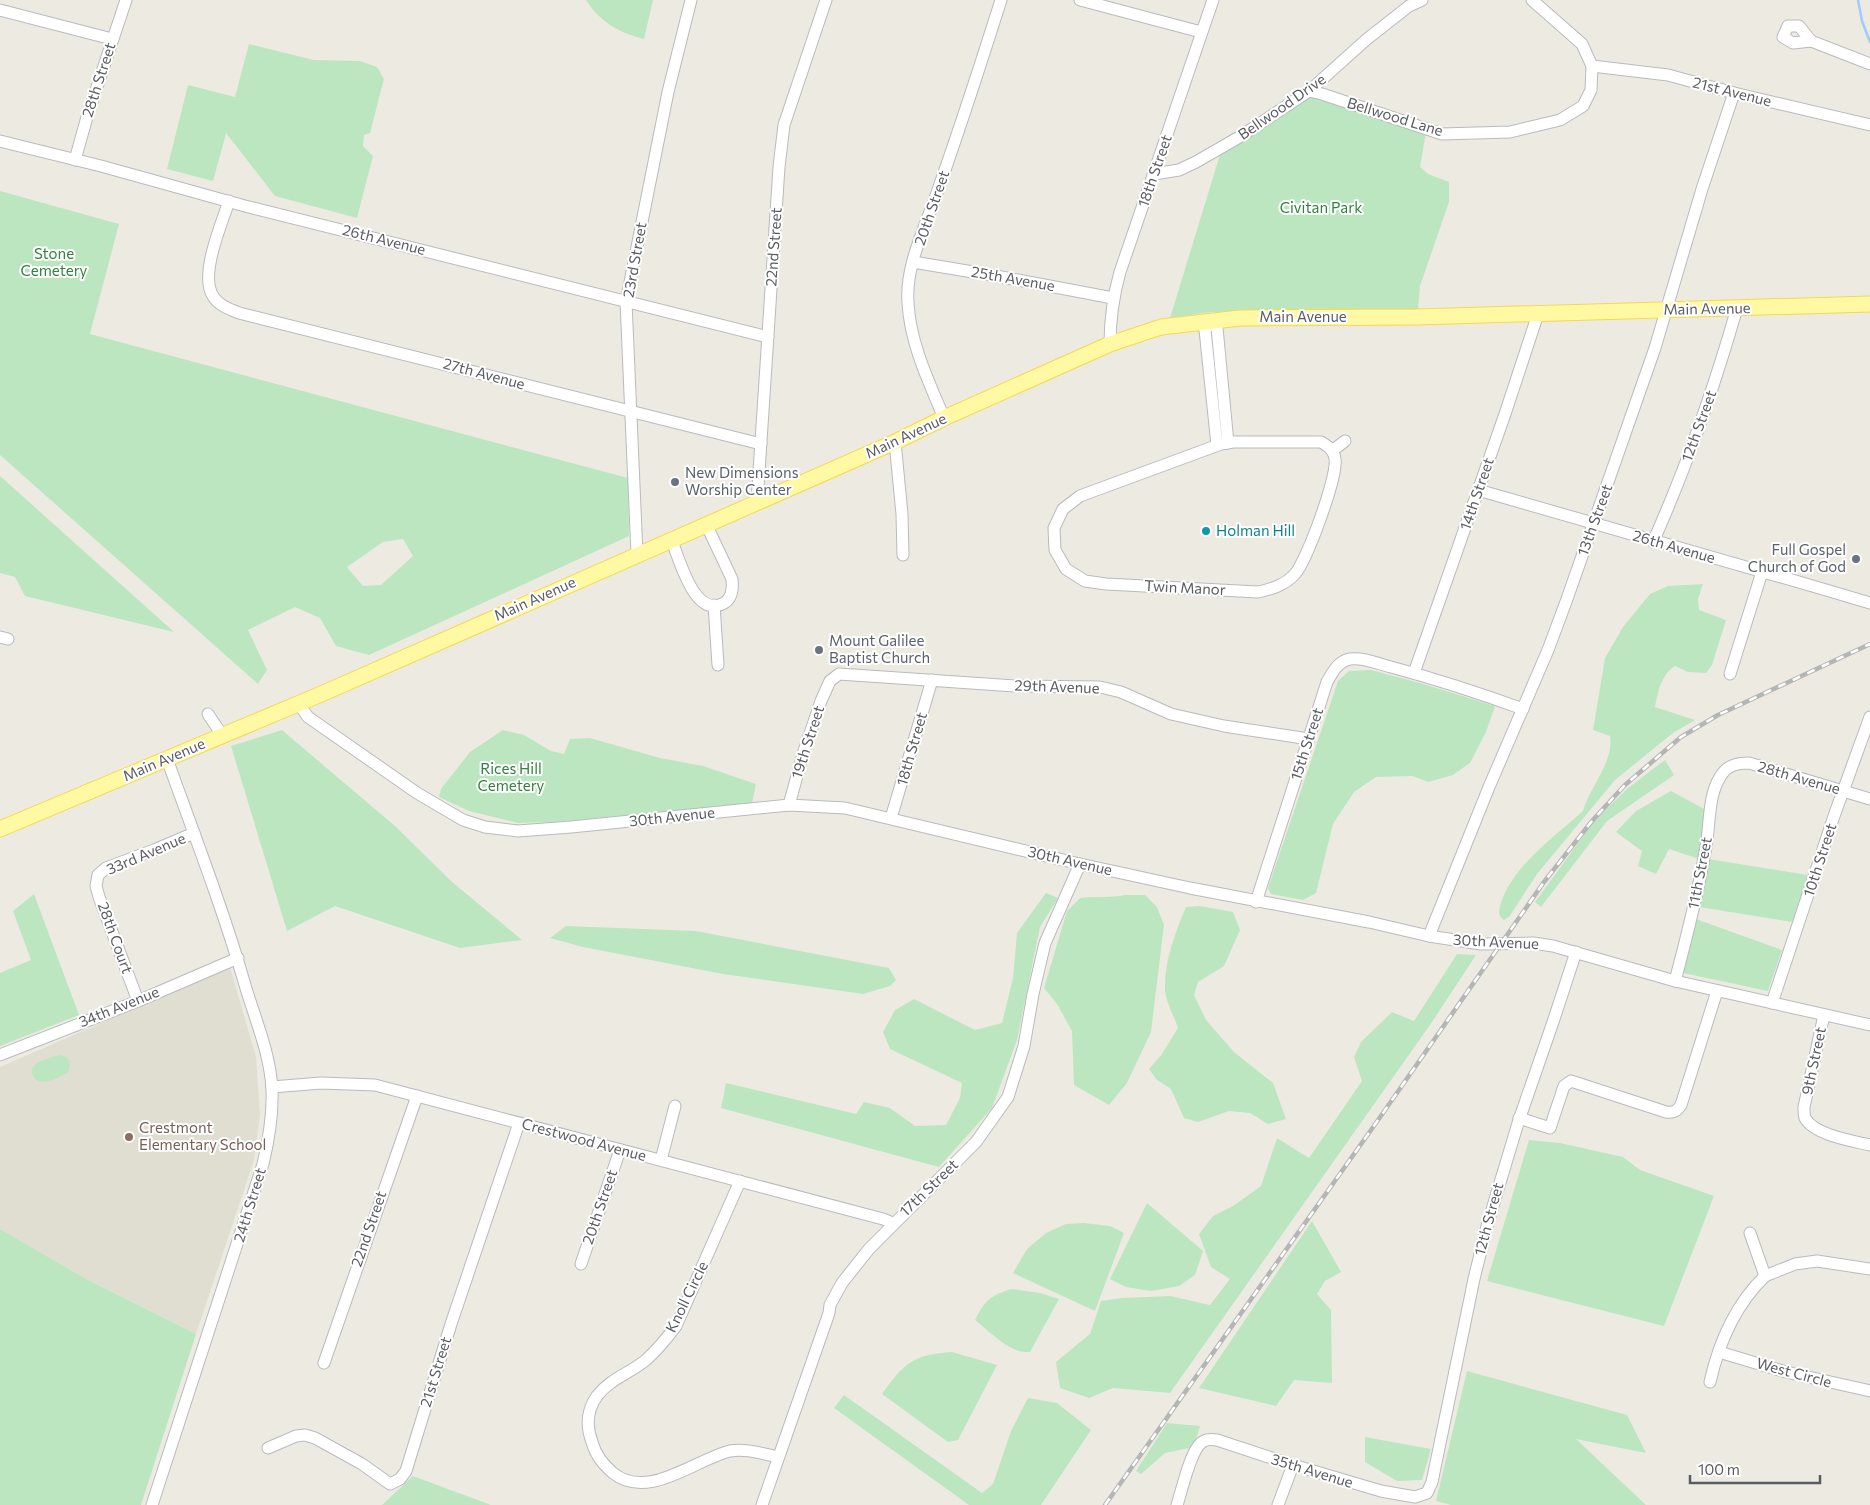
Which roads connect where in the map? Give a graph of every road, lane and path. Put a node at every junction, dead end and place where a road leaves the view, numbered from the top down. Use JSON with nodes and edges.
{"nodes":[{"id":1,"x":126,"y":0,"type":"edge"},
{"id":2,"x":691,"y":0,"type":"edge"},
{"id":3,"x":826,"y":0,"type":"edge"},
{"id":4,"x":1001,"y":0,"type":"edge"},
{"id":5,"x":1080,"y":0,"type":"edge"},
{"id":6,"x":1213,"y":0,"type":"edge"},
{"id":7,"x":1422,"y":0,"type":"edge"},
{"id":8,"x":1532,"y":0,"type":"edge"},
{"id":9,"x":1105,"y":3,"type":"edge"},
{"id":10,"x":0,"y":10,"type":"edge"},
{"id":11,"x":1201,"y":32,"type":"junction"},
{"id":12,"x":112,"y":39,"type":"junction"},
{"id":13,"x":1811,"y":41,"type":"dead end"},
{"id":14,"x":1870,"y":64,"type":"edge"},
{"id":15,"x":1592,"y":66,"type":"junction"},
{"id":16,"x":1309,"y":91,"type":"junction"},
{"id":17,"x":1734,"y":93,"type":"junction"},
{"id":18,"x":1870,"y":125,"type":"edge"},
{"id":19,"x":0,"y":141,"type":"edge"},
{"id":20,"x":75,"y":160,"type":"junction"},
{"id":21,"x":1154,"y":174,"type":"junction"},
{"id":22,"x":229,"y":201,"type":"junction"},
{"id":23,"x":913,"y":262,"type":"junction"},
{"id":24,"x":1113,"y":298,"type":"junction"},
{"id":25,"x":626,"y":302,"type":"junction"},
{"id":26,"x":1870,"y":304,"type":"edge"},
{"id":27,"x":1737,"y":308,"type":"junction"},
{"id":28,"x":1666,"y":310,"type":"junction"},
{"id":29,"x":1538,"y":314,"type":"junction"},
{"id":30,"x":1212,"y":320,"type":"junction"},
{"id":31,"x":768,"y":337,"type":"junction"},
{"id":32,"x":1110,"y":344,"type":"junction"},
{"id":33,"x":632,"y":412,"type":"junction"},
{"id":34,"x":944,"y":418,"type":"junction"},
{"id":35,"x":1345,"y":441,"type":"dead end"},
{"id":36,"x":895,"y":442,"type":"junction"},
{"id":37,"x":761,"y":444,"type":"junction"},
{"id":38,"x":1222,"y":444,"type":"junction"},
{"id":39,"x":1332,"y":451,"type":"junction"},
{"id":40,"x":1478,"y":490,"type":"junction"},
{"id":41,"x":757,"y":502,"type":"junction"},
{"id":42,"x":1594,"y":523,"type":"junction"},
{"id":43,"x":706,"y":524,"type":"junction"},
{"id":44,"x":671,"y":539,"type":"junction"},
{"id":45,"x":1654,"y":542,"type":"junction"},
{"id":46,"x":637,"y":554,"type":"junction"},
{"id":47,"x":903,"y":555,"type":"dead end"},
{"id":48,"x":1762,"y":572,"type":"junction"},
{"id":49,"x":1870,"y":604,"type":"edge"},
{"id":50,"x":714,"y":605,"type":"junction"},
{"id":51,"x":718,"y":665,"type":"dead end"},
{"id":52,"x":1414,"y":673,"type":"junction"},
{"id":53,"x":1730,"y":674,"type":"dead end"},
{"id":54,"x":932,"y":680,"type":"junction"},
{"id":55,"x":830,"y":681,"type":"joint"},
{"id":56,"x":298,"y":704,"type":"junction"},
{"id":57,"x":1523,"y":709,"type":"junction"},
{"id":58,"x":208,"y":714,"type":"dead end"},
{"id":59,"x":1870,"y":717,"type":"edge"},
{"id":60,"x":222,"y":735,"type":"junction"},
{"id":61,"x":1309,"y":739,"type":"junction"},
{"id":62,"x":168,"y":759,"type":"junction"},
{"id":63,"x":1728,"y":768,"type":"joint"},
{"id":64,"x":1843,"y":791,"type":"junction"},
{"id":65,"x":1870,"y":799,"type":"edge"},
{"id":66,"x":789,"y":804,"type":"junction"},
{"id":67,"x":891,"y":818,"type":"junction"},
{"id":68,"x":0,"y":830,"type":"edge"},
{"id":69,"x":194,"y":833,"type":"junction"},
{"id":70,"x":1080,"y":864,"type":"junction"},
{"id":71,"x":98,"y":875,"type":"joint"},
{"id":72,"x":1256,"y":902,"type":"junction"},
{"id":73,"x":1429,"y":936,"type":"junction"},
{"id":74,"x":1576,"y":952,"type":"junction"},
{"id":75,"x":238,"y":958,"type":"junction"},
{"id":76,"x":1675,"y":981,"type":"junction"},
{"id":77,"x":1718,"y":991,"type":"junction"},
{"id":78,"x":138,"y":1001,"type":"junction"},
{"id":79,"x":1772,"y":1004,"type":"junction"},
{"id":80,"x":1824,"y":1015,"type":"junction"},
{"id":81,"x":1870,"y":1024,"type":"edge"},
{"id":82,"x":0,"y":1055,"type":"edge"},
{"id":83,"x":272,"y":1087,"type":"junction"},
{"id":84,"x":417,"y":1096,"type":"junction"},
{"id":85,"x":675,"y":1106,"type":"dead end"},
{"id":86,"x":1519,"y":1118,"type":"junction"},
{"id":87,"x":519,"y":1123,"type":"junction"},
{"id":88,"x":1870,"y":1145,"type":"edge"},
{"id":89,"x":620,"y":1150,"type":"junction"},
{"id":90,"x":661,"y":1160,"type":"junction"},
{"id":91,"x":740,"y":1181,"type":"junction"},
{"id":92,"x":893,"y":1223,"type":"junction"},
{"id":93,"x":1750,"y":1233,"type":"dead end"},
{"id":94,"x":581,"y":1264,"type":"dead end"},
{"id":95,"x":1870,"y":1270,"type":"edge"},
{"id":96,"x":1765,"y":1276,"type":"junction"},
{"id":97,"x":1719,"y":1352,"type":"junction"},
{"id":98,"x":324,"y":1363,"type":"dead end"},
{"id":99,"x":1710,"y":1382,"type":"dead end"},
{"id":100,"x":1870,"y":1391,"type":"edge"},
{"id":101,"x":268,"y":1448,"type":"dead end"},
{"id":102,"x":778,"y":1458,"type":"junction"},
{"id":103,"x":1293,"y":1466,"type":"junction"},
{"id":104,"x":1427,"y":1493,"type":"joint"},
{"id":105,"x":152,"y":1505,"type":"edge"},
{"id":106,"x":762,"y":1505,"type":"edge"},
{"id":107,"x":1177,"y":1505,"type":"edge"},
{"id":108,"x":1278,"y":1505,"type":"edge"}],
"edges":[{"from":1,"to":12,"type":"street","name":"28th Street"},
{"from":2,"to":25,"type":"street","name":"23rd Street"},
{"from":3,"to":31,"type":"street","name":"22nd Street"},
{"from":4,"to":23,"type":"street","name":"20th Street"},
{"from":5,"to":9,"type":"street"},
{"from":6,"to":11,"type":"street","name":"18th Street"},
{"from":7,"to":16,"type":"street","name":"Bellwood Drive"},
{"from":8,"to":15,"type":"street","name":"Bellwood Lane"},
{"from":9,"to":11,"type":"street"},
{"from":10,"to":12,"type":"street"},
{"from":11,"to":21,"type":"street","name":"18th Street"},
{"from":12,"to":20,"type":"street","name":"28th Street"},
{"from":13,"to":14,"type":"street"},
{"from":15,"to":16,"type":"street","name":"Bellwood Lane"},
{"from":15,"to":17,"type":"street","name":"21st Avenue"},
{"from":16,"to":21,"type":"street","name":"Bellwood Drive"},
{"from":17,"to":18,"type":"street","name":"21st Avenue"},
{"from":17,"to":28,"type":"street","name":"13th Street"},
{"from":19,"to":20,"type":"street","name":"26th Avenue"},
{"from":20,"to":22,"type":"street","name":"26th Avenue"},
{"from":21,"to":24,"type":"street","name":"18th Street"},
{"from":22,"to":25,"type":"street","name":"26th Avenue"},
{"from":22,"to":33,"type":"street","name":"27th Avenue"},
{"from":23,"to":24,"type":"street","name":"25th Avenue"},
{"from":23,"to":34,"type":"street","name":"20th Street"},
{"from":24,"to":32,"type":"street","name":"18th Street"},
{"from":25,"to":31,"type":"street","name":"26th Avenue"},
{"from":25,"to":33,"type":"street","name":"23rd Street"},
{"from":26,"to":27,"type":"main road","name":"Main Avenue"},
{"from":27,"to":28,"type":"main road","name":"Main Avenue"},
{"from":27,"to":45,"type":"street","name":"12th Street"},
{"from":28,"to":29,"type":"main road","name":"Main Avenue"},
{"from":28,"to":42,"type":"street","name":"13th Street"},
{"from":29,"to":30,"type":"main road","name":"Main Avenue"},
{"from":29,"to":40,"type":"street","name":"14th Street"},
{"from":30,"to":32,"type":"main road","name":"Main Avenue"},
{"from":30,"to":38,"type":"street"},
{"from":31,"to":37,"type":"street","name":"22nd Street"},
{"from":32,"to":34,"type":"main road","name":"Main Avenue"},
{"from":33,"to":37,"type":"street","name":"27th Avenue"},
{"from":33,"to":46,"type":"street","name":"23rd Street"},
{"from":34,"to":36,"type":"main road","name":"Main Avenue"},
{"from":35,"to":39,"type":"street"},
{"from":36,"to":41,"type":"main road","name":"Main Avenue"},
{"from":36,"to":47,"type":"street"},
{"from":37,"to":41,"type":"street","name":"22nd Street"},
{"from":38,"to":39,"type":"street","name":"Twin Manor"},
{"from":38,"to":39,"type":"street","name":"Twin Manor"},
{"from":40,"to":42,"type":"street","name":"26th Avenue"},
{"from":40,"to":52,"type":"street","name":"14th Street"},
{"from":41,"to":43,"type":"main road","name":"Main Avenue"},
{"from":42,"to":45,"type":"street","name":"26th Avenue"},
{"from":42,"to":57,"type":"street","name":"13th Street"},
{"from":43,"to":44,"type":"main road","name":"Main Avenue"},
{"from":43,"to":50,"type":"street"},
{"from":44,"to":46,"type":"main road","name":"Main Avenue"},
{"from":44,"to":50,"type":"street"},
{"from":45,"to":48,"type":"street","name":"26th Avenue"},
{"from":46,"to":56,"type":"main road","name":"Main Avenue"},
{"from":48,"to":49,"type":"street","name":"26th Avenue"},
{"from":48,"to":53,"type":"street"},
{"from":50,"to":51,"type":"street"},
{"from":52,"to":57,"type":"street"},
{"from":52,"to":61,"type":"street","name":"15th Street"},
{"from":54,"to":55,"type":"street","name":"29th Avenue"},
{"from":54,"to":61,"type":"street","name":"29th Avenue"},
{"from":54,"to":67,"type":"street","name":"18th Street"},
{"from":55,"to":66,"type":"street","name":"19th Street"},
{"from":56,"to":60,"type":"main road","name":"Main Avenue"},
{"from":56,"to":66,"type":"street","name":"30th Avenue"},
{"from":57,"to":73,"type":"street","name":"13th Street"},
{"from":58,"to":60,"type":"street"},
{"from":59,"to":64,"type":"street","name":"10th Street"},
{"from":60,"to":62,"type":"main road","name":"Main Avenue"},
{"from":61,"to":72,"type":"street","name":"15th Street"},
{"from":62,"to":68,"type":"main road","name":"Main Avenue"},
{"from":62,"to":69,"type":"street","name":"24th Street"},
{"from":63,"to":64,"type":"street","name":"28th Avenue"},
{"from":63,"to":76,"type":"street","name":"11th Street"},
{"from":64,"to":65,"type":"street","name":"28th Avenue"},
{"from":64,"to":79,"type":"street","name":"10th Street"},
{"from":66,"to":67,"type":"street","name":"30th Avenue"},
{"from":67,"to":70,"type":"street","name":"30th Avenue"},
{"from":69,"to":71,"type":"street","name":"33rd Avenue"},
{"from":69,"to":75,"type":"street","name":"24th Street"},
{"from":70,"to":72,"type":"street","name":"30th Avenue"},
{"from":70,"to":92,"type":"street","name":"17th Street"},
{"from":71,"to":78,"type":"street","name":"28th Court"},
{"from":72,"to":73,"type":"street","name":"30th Avenue"},
{"from":73,"to":74,"type":"street","name":"30th Avenue"},
{"from":74,"to":76,"type":"street","name":"30th Avenue"},
{"from":74,"to":86,"type":"street","name":"12th Street"},
{"from":75,"to":78,"type":"street","name":"34th Avenue"},
{"from":75,"to":83,"type":"street","name":"24th Street"},
{"from":76,"to":77,"type":"street","name":"30th Avenue"},
{"from":77,"to":79,"type":"street","name":"30th Avenue"},
{"from":77,"to":86,"type":"street"},
{"from":78,"to":82,"type":"street","name":"34th Avenue"},
{"from":79,"to":80,"type":"street","name":"30th Avenue"},
{"from":80,"to":81,"type":"street","name":"30th Avenue"},
{"from":80,"to":88,"type":"street","name":"9th Street"},
{"from":83,"to":84,"type":"street","name":"Crestwood Avenue"},
{"from":83,"to":105,"type":"street","name":"24th Street"},
{"from":84,"to":87,"type":"street","name":"Crestwood Avenue"},
{"from":84,"to":98,"type":"street","name":"22nd Street"},
{"from":85,"to":90,"type":"street"},
{"from":86,"to":104,"type":"street","name":"12th Street"},
{"from":87,"to":89,"type":"street","name":"Crestwood Avenue"},
{"from":87,"to":101,"type":"street","name":"21st Street"},
{"from":89,"to":90,"type":"street","name":"Crestwood Avenue"},
{"from":89,"to":94,"type":"street","name":"20th Street"},
{"from":90,"to":91,"type":"street","name":"Crestwood Avenue"},
{"from":91,"to":92,"type":"street","name":"Crestwood Avenue"},
{"from":91,"to":102,"type":"street","name":"Knoll Circle"},
{"from":92,"to":102,"type":"street","name":"17th Street"},
{"from":93,"to":96,"type":"street"},
{"from":95,"to":96,"type":"street"},
{"from":96,"to":97,"type":"street"},
{"from":97,"to":99,"type":"street"},
{"from":97,"to":100,"type":"street","name":"West Circle"},
{"from":102,"to":106,"type":"street","name":"17th Street"},
{"from":103,"to":104,"type":"street","name":"35th Avenue"},
{"from":103,"to":107,"type":"street","name":"35th Avenue"},
{"from":103,"to":108,"type":"street"}]}
